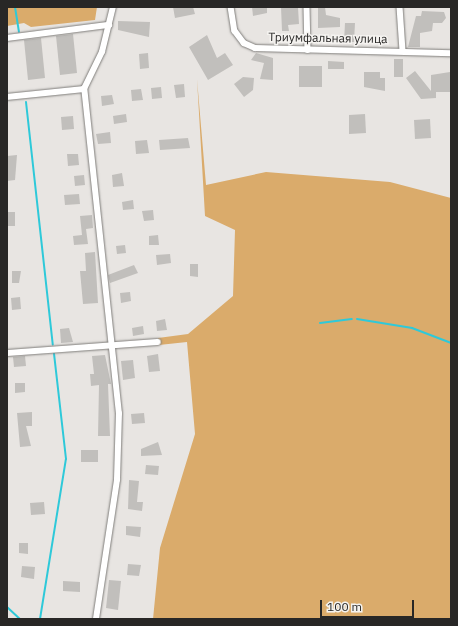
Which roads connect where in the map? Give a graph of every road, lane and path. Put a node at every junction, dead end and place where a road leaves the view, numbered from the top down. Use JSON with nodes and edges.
{"nodes":[{"id":1,"x":113,"y":7,"type":"edge"},
{"id":2,"x":231,"y":7,"type":"edge"},
{"id":3,"x":306,"y":7,"type":"edge"},
{"id":4,"x":400,"y":7,"type":"edge"},
{"id":5,"x":109,"y":25,"type":"junction"},
{"id":6,"x":7,"y":38,"type":"edge"},
{"id":7,"x":308,"y":50,"type":"junction"},
{"id":8,"x":403,"y":51,"type":"junction"},
{"id":9,"x":451,"y":53,"type":"edge"},
{"id":10,"x":84,"y":89,"type":"junction"},
{"id":11,"x":7,"y":98,"type":"edge"},
{"id":12,"x":158,"y":342,"type":"dead end"},
{"id":13,"x":113,"y":345,"type":"junction"},
{"id":14,"x":7,"y":353,"type":"edge"},
{"id":15,"x":96,"y":619,"type":"edge"}],
"edges":[{"from":1,"to":5,"type":"street"},
{"from":2,"to":7,"type":"street","name":"Триумфальная улица"},
{"from":3,"to":7,"type":"street"},
{"from":4,"to":8,"type":"street"},
{"from":5,"to":6,"type":"street"},
{"from":5,"to":10,"type":"street"},
{"from":7,"to":8,"type":"street","name":"Триумфальная улица"},
{"from":8,"to":9,"type":"street","name":"Триумфальная улица"},
{"from":10,"to":11,"type":"street"},
{"from":10,"to":13,"type":"street"},
{"from":12,"to":13,"type":"street"},
{"from":13,"to":14,"type":"street"},
{"from":13,"to":15,"type":"street"}]}
